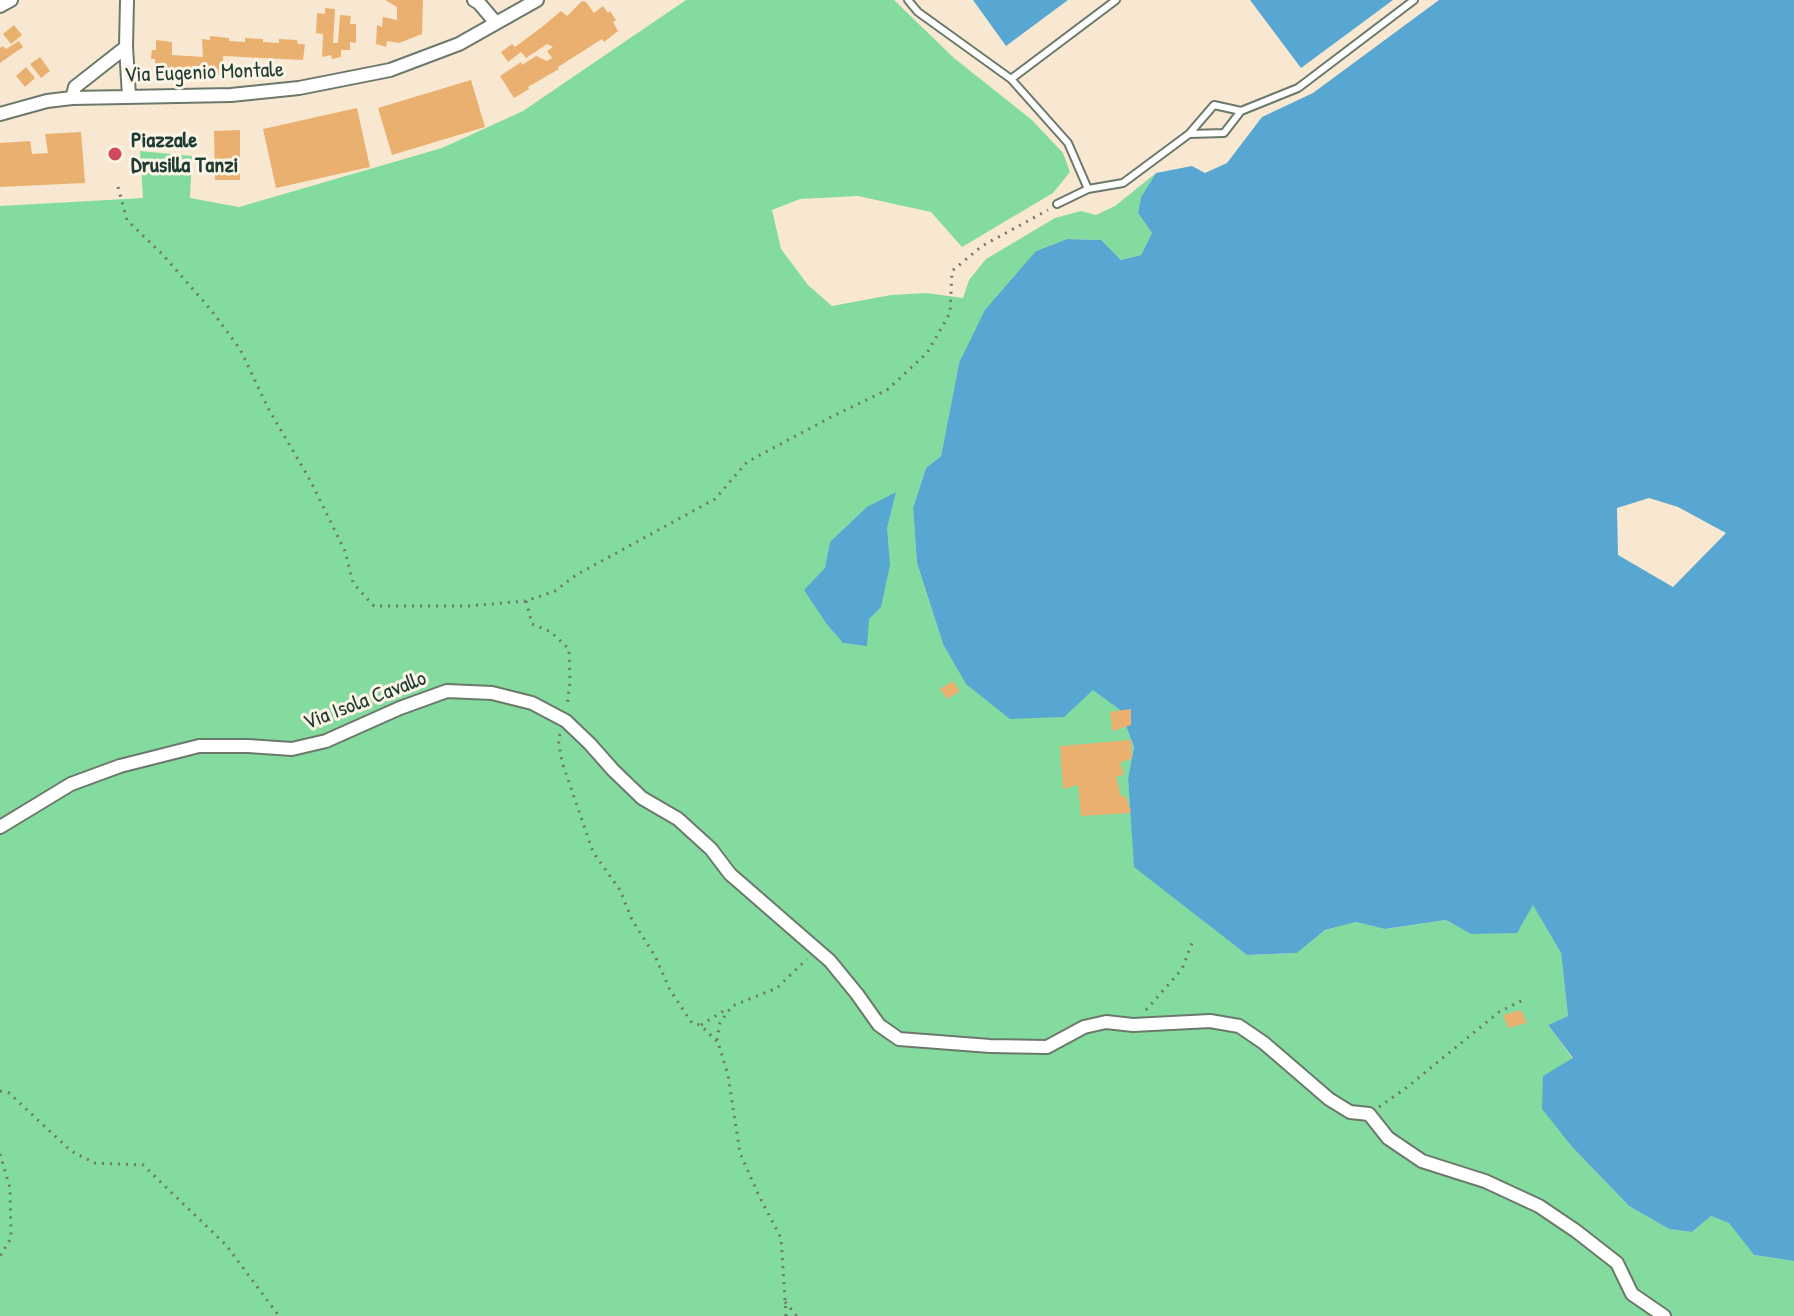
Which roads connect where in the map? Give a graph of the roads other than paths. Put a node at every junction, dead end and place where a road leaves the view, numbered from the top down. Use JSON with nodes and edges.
{"nodes":[{"id":1,"x":11,"y":0,"type":"edge"},
{"id":2,"x":127,"y":0,"type":"edge"},
{"id":3,"x":474,"y":0,"type":"edge"},
{"id":4,"x":537,"y":0,"type":"edge"},
{"id":5,"x":908,"y":0,"type":"edge"},
{"id":6,"x":1116,"y":0,"type":"edge"},
{"id":7,"x":1414,"y":0,"type":"edge"},
{"id":8,"x":0,"y":6,"type":"edge"},
{"id":9,"x":496,"y":23,"type":"junction"},
{"id":10,"x":126,"y":47,"type":"junction"},
{"id":11,"x":1011,"y":79,"type":"junction"},
{"id":12,"x":129,"y":96,"type":"junction"},
{"id":13,"x":72,"y":98,"type":"junction"},
{"id":14,"x":1241,"y":111,"type":"junction"},
{"id":15,"x":0,"y":114,"type":"edge"},
{"id":16,"x":1189,"y":134,"type":"junction"},
{"id":17,"x":1088,"y":189,"type":"junction"},
{"id":18,"x":1057,"y":204,"type":"road end"},
{"id":19,"x":0,"y":827,"type":"edge"},
{"id":20,"x":1664,"y":1316,"type":"edge"}],
"edges":[{"from":1,"to":8,"type":"street"},
{"from":2,"to":10,"type":"street"},
{"from":3,"to":9,"type":"street"},
{"from":4,"to":9,"type":"street","name":"Via Eugenio Montale"},
{"from":5,"to":11,"type":"lane"},
{"from":6,"to":11,"type":"lane"},
{"from":7,"to":14,"type":"lane"},
{"from":9,"to":12,"type":"street","name":"Via Eugenio Montale"},
{"from":10,"to":12,"type":"street"},
{"from":10,"to":13,"type":"street"},
{"from":11,"to":17,"type":"lane"},
{"from":12,"to":13,"type":"street","name":"Via Eugenio Montale"},
{"from":13,"to":15,"type":"street","name":"Via Eugenio Montale"},
{"from":14,"to":16,"type":"lane"},
{"from":14,"to":16,"type":"lane"},
{"from":16,"to":17,"type":"lane"},
{"from":17,"to":18,"type":"lane"},
{"from":19,"to":20,"type":"street","name":"Via Isola Cavallo"}]}
